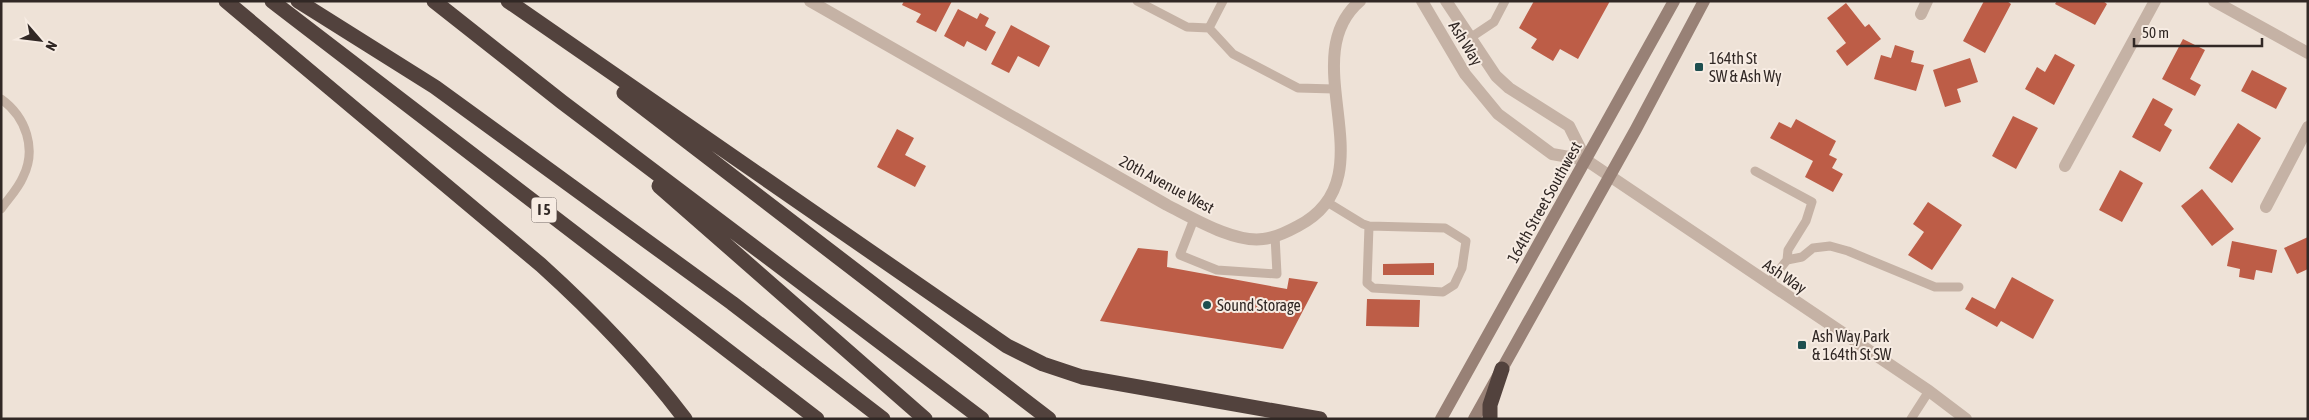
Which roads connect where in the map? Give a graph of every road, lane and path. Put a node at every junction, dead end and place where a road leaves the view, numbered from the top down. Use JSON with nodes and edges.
{"nodes":[{"id":1,"x":226,"y":1,"type":"edge"},
{"id":2,"x":272,"y":1,"type":"edge"},
{"id":3,"x":298,"y":1,"type":"edge"},
{"id":4,"x":434,"y":1,"type":"edge"},
{"id":5,"x":507,"y":1,"type":"edge"},
{"id":6,"x":810,"y":1,"type":"edge"},
{"id":7,"x":1137,"y":1,"type":"edge"},
{"id":8,"x":1223,"y":1,"type":"edge"},
{"id":9,"x":1360,"y":1,"type":"edge"},
{"id":10,"x":1422,"y":1,"type":"edge"},
{"id":11,"x":1446,"y":1,"type":"edge"},
{"id":12,"x":1505,"y":1,"type":"edge"},
{"id":13,"x":1674,"y":1,"type":"edge"},
{"id":14,"x":1704,"y":1,"type":"edge"},
{"id":15,"x":1928,"y":1,"type":"edge"},
{"id":16,"x":2155,"y":1,"type":"edge"},
{"id":17,"x":2214,"y":1,"type":"edge"},
{"id":18,"x":1921,"y":14,"type":"dead end"},
{"id":19,"x":1209,"y":28,"type":"junction"},
{"id":20,"x":1470,"y":38,"type":"junction"},
{"id":21,"x":2308,"y":53,"type":"edge"},
{"id":22,"x":1334,"y":89,"type":"junction"},
{"id":23,"x":1,"y":99,"type":"edge"},
{"id":24,"x":562,"y":102,"type":"junction"},
{"id":25,"x":2308,"y":128,"type":"edge"},
{"id":26,"x":1586,"y":160,"type":"junction"},
{"id":27,"x":2066,"y":166,"type":"dead end"},
{"id":28,"x":1755,"y":170,"type":"dead end"},
{"id":29,"x":1609,"y":176,"type":"junction"},
{"id":30,"x":1327,"y":202,"type":"junction"},
{"id":31,"x":2266,"y":208,"type":"dead end"},
{"id":32,"x":1,"y":209,"type":"edge"},
{"id":33,"x":1194,"y":219,"type":"junction"},
{"id":34,"x":1369,"y":226,"type":"junction"},
{"id":35,"x":1275,"y":236,"type":"junction"},
{"id":36,"x":1787,"y":260,"type":"junction"},
{"id":37,"x":1768,"y":284,"type":"junction"},
{"id":38,"x":1959,"y":288,"type":"dead end"},
{"id":39,"x":1502,"y":369,"type":"junction"},
{"id":40,"x":1928,"y":391,"type":"junction"},
{"id":41,"x":685,"y":419,"type":"edge"},
{"id":42,"x":816,"y":419,"type":"edge"},
{"id":43,"x":883,"y":419,"type":"edge"},
{"id":44,"x":925,"y":419,"type":"edge"},
{"id":45,"x":982,"y":419,"type":"edge"},
{"id":46,"x":1049,"y":419,"type":"edge"},
{"id":47,"x":1320,"y":419,"type":"edge"},
{"id":48,"x":1441,"y":419,"type":"edge"},
{"id":49,"x":1474,"y":419,"type":"edge"},
{"id":50,"x":1490,"y":419,"type":"edge"},
{"id":51,"x":1911,"y":419,"type":"edge"},
{"id":52,"x":1966,"y":419,"type":"edge"}],
"edges":[{"from":1,"to":41,"type":"highway"},
{"from":2,"to":42,"type":"highway","number":"I 5"},
{"from":3,"to":43,"type":"highway"},
{"from":4,"to":24,"type":"highway"},
{"from":5,"to":46,"type":"highway"},
{"from":5,"to":47,"type":"highway"},
{"from":6,"to":33,"type":"street","name":"20th Avenue West"},
{"from":7,"to":19,"type":"lane"},
{"from":8,"to":19,"type":"lane"},
{"from":9,"to":22,"type":"street","name":"20th Avenue West"},
{"from":10,"to":26,"type":"street","name":"Ash Way"},
{"from":11,"to":20,"type":"street","name":"Ash Way"},
{"from":12,"to":20,"type":"lane"},
{"from":13,"to":26,"type":"main road","name":"164th Street Southwest"},
{"from":14,"to":29,"type":"main road"},
{"from":15,"to":18,"type":"street"},
{"from":16,"to":27,"type":"street"},
{"from":17,"to":21,"type":"street"},
{"from":19,"to":22,"type":"lane"},
{"from":20,"to":26,"type":"street","name":"Ash Way"},
{"from":22,"to":30,"type":"street","name":"20th Avenue West"},
{"from":23,"to":32,"type":"lane"},
{"from":24,"to":44,"type":"highway"},
{"from":24,"to":45,"type":"highway"},
{"from":25,"to":31,"type":"street"},
{"from":26,"to":29,"type":"street","name":"Ash Way"},
{"from":26,"to":48,"type":"main road","name":"164th Street Southwest"},
{"from":28,"to":36,"type":"lane"},
{"from":29,"to":37,"type":"street","name":"Ash Way"},
{"from":29,"to":39,"type":"main road"},
{"from":30,"to":34,"type":"lane"},
{"from":30,"to":35,"type":"street","name":"20th Avenue West"},
{"from":33,"to":35,"type":"street","name":"20th Avenue West"},
{"from":33,"to":35,"type":"lane"},
{"from":34,"to":34,"type":"lane"},
{"from":36,"to":37,"type":"lane"},
{"from":36,"to":38,"type":"lane"},
{"from":37,"to":40,"type":"street","name":"Ash Way"},
{"from":39,"to":49,"type":"main road"},
{"from":39,"to":50,"type":"highway"},
{"from":40,"to":51,"type":"lane"},
{"from":40,"to":52,"type":"street","name":"Ash Way"}]}
